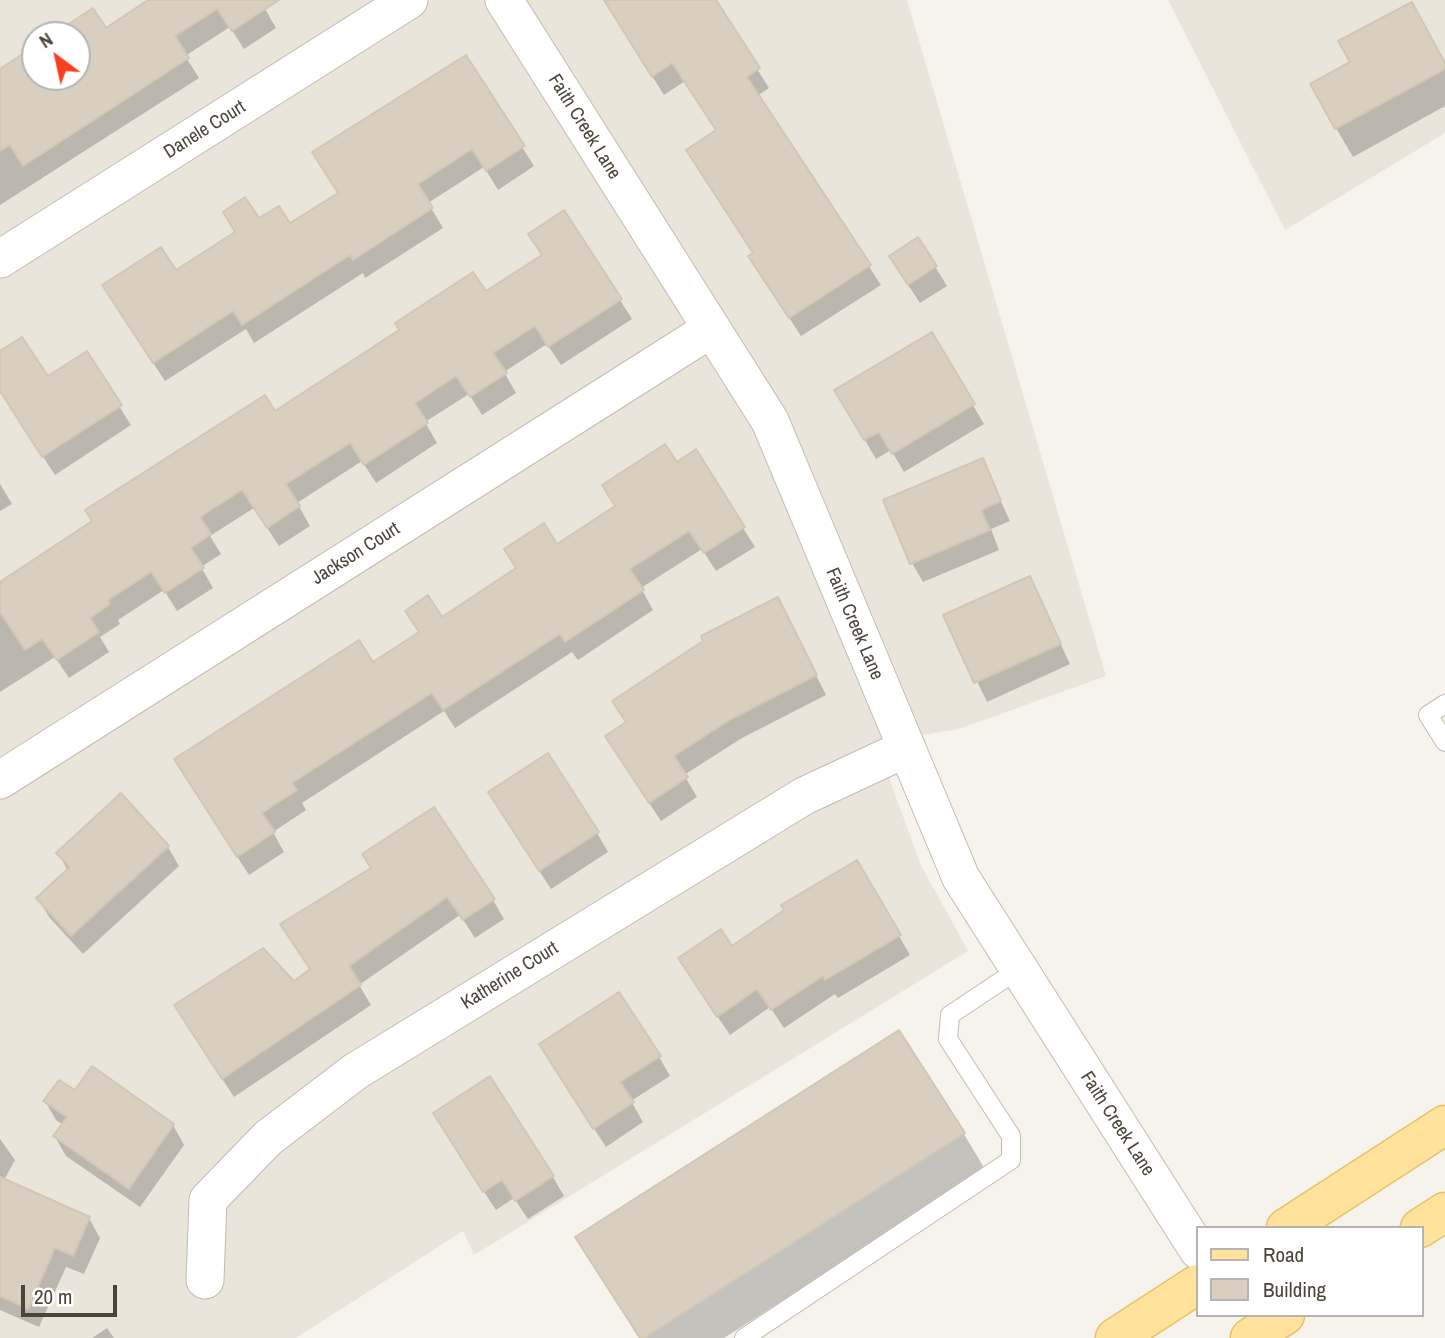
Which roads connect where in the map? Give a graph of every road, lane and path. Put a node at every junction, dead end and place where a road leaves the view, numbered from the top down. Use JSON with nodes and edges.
{"nodes":[{"id":1,"x":409,"y":0,"type":"edge"},
{"id":2,"x":504,"y":0,"type":"edge"},
{"id":3,"x":0,"y":259,"type":"edge"},
{"id":4,"x":711,"y":329,"type":"junction"},
{"id":5,"x":1445,"y":704,"type":"edge"},
{"id":6,"x":1445,"y":742,"type":"edge"},
{"id":7,"x":907,"y":748,"type":"junction"},
{"id":8,"x":0,"y":780,"type":"edge"},
{"id":9,"x":1019,"y":969,"type":"junction"},
{"id":10,"x":1445,"y":1125,"type":"edge"},
{"id":11,"x":1445,"y":1212,"type":"edge"},
{"id":12,"x":1289,"y":1226,"type":"edge"},
{"id":13,"x":1423,"y":1226,"type":"edge"},
{"id":14,"x":1196,"y":1247,"type":"edge"},
{"id":15,"x":205,"y":1280,"type":"dead end"},
{"id":16,"x":1196,"y":1285,"type":"edge"},
{"id":17,"x":744,"y":1338,"type":"edge"},
{"id":18,"x":1115,"y":1338,"type":"edge"}],
"edges":[{"from":1,"to":3,"type":"street","name":"Danele Court"},
{"from":2,"to":4,"type":"street","name":"Faith Creek Lane"},
{"from":4,"to":7,"type":"street","name":"Faith Creek Lane"},
{"from":4,"to":8,"type":"street","name":"Jackson Court"},
{"from":5,"to":6,"type":"lane"},
{"from":7,"to":9,"type":"street","name":"Faith Creek Lane"},
{"from":7,"to":15,"type":"street","name":"Katherine Court"},
{"from":9,"to":14,"type":"street","name":"Faith Creek Lane"},
{"from":9,"to":17,"type":"lane"},
{"from":10,"to":12,"type":"main road"},
{"from":11,"to":13,"type":"main road"},
{"from":16,"to":18,"type":"main road"}]}
